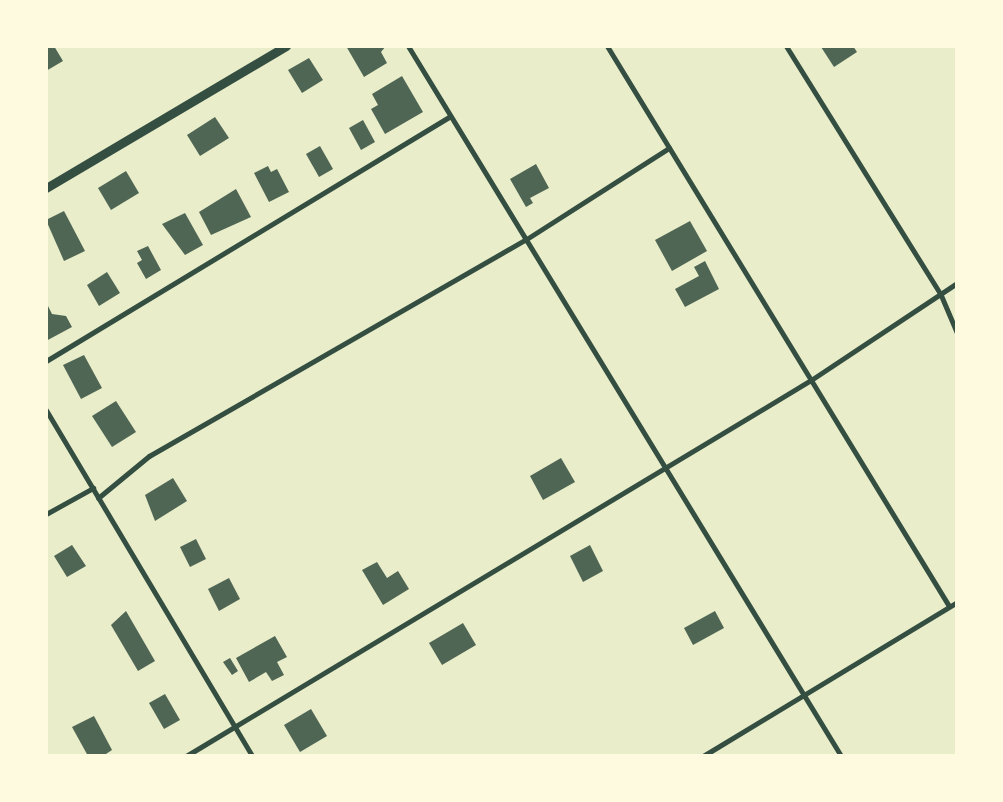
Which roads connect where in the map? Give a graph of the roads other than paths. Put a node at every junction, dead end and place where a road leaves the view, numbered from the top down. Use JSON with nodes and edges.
{"nodes":[{"id":1,"x":286,"y":46,"type":"edge"},
{"id":2,"x":408,"y":46,"type":"edge"},
{"id":3,"x":607,"y":46,"type":"edge"},
{"id":4,"x":786,"y":46,"type":"edge"},
{"id":5,"x":450,"y":116,"type":"junction"},
{"id":6,"x":670,"y":148,"type":"junction"},
{"id":7,"x":46,"y":188,"type":"edge"},
{"id":8,"x":526,"y":240,"type":"junction"},
{"id":9,"x":957,"y":283,"type":"edge"},
{"id":10,"x":940,"y":294,"type":"junction"},
{"id":11,"x":957,"y":333,"type":"edge"},
{"id":12,"x":46,"y":361,"type":"edge"},
{"id":13,"x":811,"y":380,"type":"junction"},
{"id":14,"x":46,"y":410,"type":"edge"},
{"id":15,"x":663,"y":467,"type":"junction"},
{"id":16,"x":93,"y":488,"type":"junction"},
{"id":17,"x":98,"y":498,"type":"junction"},
{"id":18,"x":46,"y":514,"type":"edge"},
{"id":19,"x":957,"y":602,"type":"edge"},
{"id":20,"x":949,"y":606,"type":"junction"},
{"id":21,"x":805,"y":693,"type":"junction"},
{"id":22,"x":234,"y":727,"type":"junction"},
{"id":23,"x":186,"y":756,"type":"edge"},
{"id":24,"x":252,"y":756,"type":"edge"},
{"id":25,"x":703,"y":756,"type":"edge"},
{"id":26,"x":841,"y":756,"type":"edge"}],
"edges":[{"from":1,"to":7,"type":"street"},
{"from":2,"to":5,"type":"street"},
{"from":3,"to":6,"type":"street"},
{"from":4,"to":10,"type":"street"},
{"from":5,"to":8,"type":"street"},
{"from":5,"to":12,"type":"street"},
{"from":6,"to":8,"type":"street"},
{"from":6,"to":13,"type":"street"},
{"from":8,"to":15,"type":"street"},
{"from":8,"to":17,"type":"street"},
{"from":9,"to":10,"type":"street"},
{"from":10,"to":11,"type":"street"},
{"from":10,"to":13,"type":"street"},
{"from":13,"to":15,"type":"street"},
{"from":13,"to":20,"type":"street"},
{"from":14,"to":16,"type":"street"},
{"from":15,"to":21,"type":"street"},
{"from":15,"to":22,"type":"street"},
{"from":16,"to":17,"type":"street"},
{"from":16,"to":18,"type":"street"},
{"from":17,"to":22,"type":"street"},
{"from":19,"to":20,"type":"street"},
{"from":20,"to":21,"type":"street"},
{"from":21,"to":25,"type":"street"},
{"from":21,"to":26,"type":"street"},
{"from":22,"to":23,"type":"street"},
{"from":22,"to":24,"type":"street"}]}
